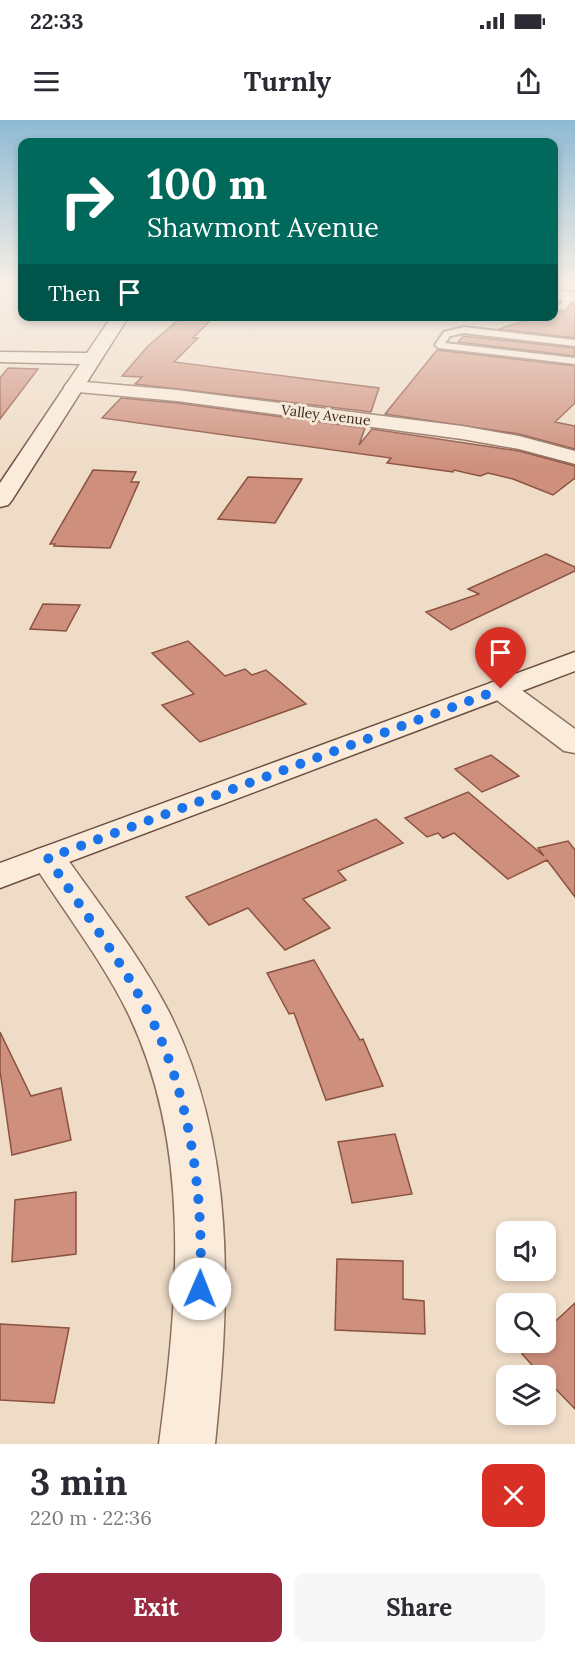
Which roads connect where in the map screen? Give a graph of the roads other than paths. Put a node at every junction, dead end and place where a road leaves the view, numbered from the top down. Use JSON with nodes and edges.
{"nodes":[{"id":1,"x":103,"y":344,"type":"edge"},
{"id":2,"x":440,"y":344,"type":"edge"},
{"id":3,"x":0,"y":357,"type":"edge"},
{"id":4,"x":93,"y":359,"type":"junction"},
{"id":5,"x":575,"y":361,"type":"edge"},
{"id":6,"x":75,"y":387,"type":"junction"},
{"id":7,"x":575,"y":458,"type":"edge"},
{"id":8,"x":0,"y":500,"type":"edge"},
{"id":9,"x":575,"y":661,"type":"edge"},
{"id":10,"x":501,"y":689,"type":"junction"},
{"id":11,"x":575,"y":744,"type":"edge"},
{"id":12,"x":48,"y":858,"type":"junction"},
{"id":13,"x":0,"y":876,"type":"edge"},
{"id":14,"x":187,"y":1444,"type":"edge"}],
"edges":[{"from":1,"to":4,"type":"street"},
{"from":2,"to":5,"type":"lane"},
{"from":3,"to":4,"type":"street"},
{"from":4,"to":6,"type":"street"},
{"from":6,"to":7,"type":"street","name":"Valley Avenue"},
{"from":6,"to":8,"type":"street"},
{"from":9,"to":10,"type":"street"},
{"from":10,"to":11,"type":"street"},
{"from":10,"to":12,"type":"street"},
{"from":12,"to":13,"type":"street"},
{"from":12,"to":14,"type":"street"}]}
